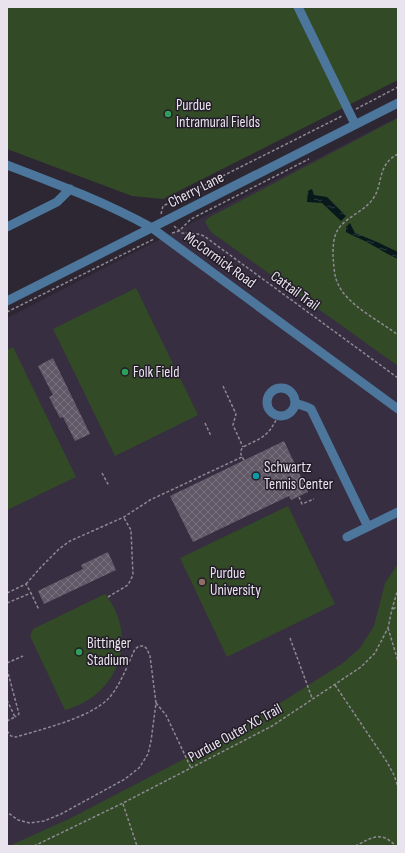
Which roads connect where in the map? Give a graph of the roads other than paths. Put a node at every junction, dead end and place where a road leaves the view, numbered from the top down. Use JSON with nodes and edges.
{"nodes":[{"id":1,"x":298,"y":7,"type":"edge"},
{"id":2,"x":398,"y":103,"type":"edge"},
{"id":3,"x":355,"y":124,"type":"junction"},
{"id":4,"x":7,"y":165,"type":"edge"},
{"id":5,"x":70,"y":189,"type":"junction"},
{"id":6,"x":7,"y":227,"type":"edge"},
{"id":7,"x":152,"y":228,"type":"junction"},
{"id":8,"x":7,"y":300,"type":"edge"},
{"id":9,"x":295,"y":403,"type":"junction"},
{"id":10,"x":398,"y":409,"type":"edge"},
{"id":11,"x":398,"y":512,"type":"edge"},
{"id":12,"x":368,"y":527,"type":"junction"},
{"id":13,"x":347,"y":536,"type":"dead end"}],
"edges":[{"from":1,"to":3,"type":"street"},
{"from":2,"to":3,"type":"street","name":"Cherry Lane"},
{"from":3,"to":7,"type":"street","name":"Cherry Lane"},
{"from":4,"to":5,"type":"street","name":"McCormick Road"},
{"from":5,"to":6,"type":"street"},
{"from":5,"to":7,"type":"street","name":"McCormick Road"},
{"from":7,"to":8,"type":"street","name":"Cherry Lane"},
{"from":7,"to":10,"type":"street","name":"McCormick Road"},
{"from":9,"to":9,"type":"street"},
{"from":9,"to":12,"type":"street"},
{"from":11,"to":12,"type":"street"},
{"from":12,"to":13,"type":"street"}]}
